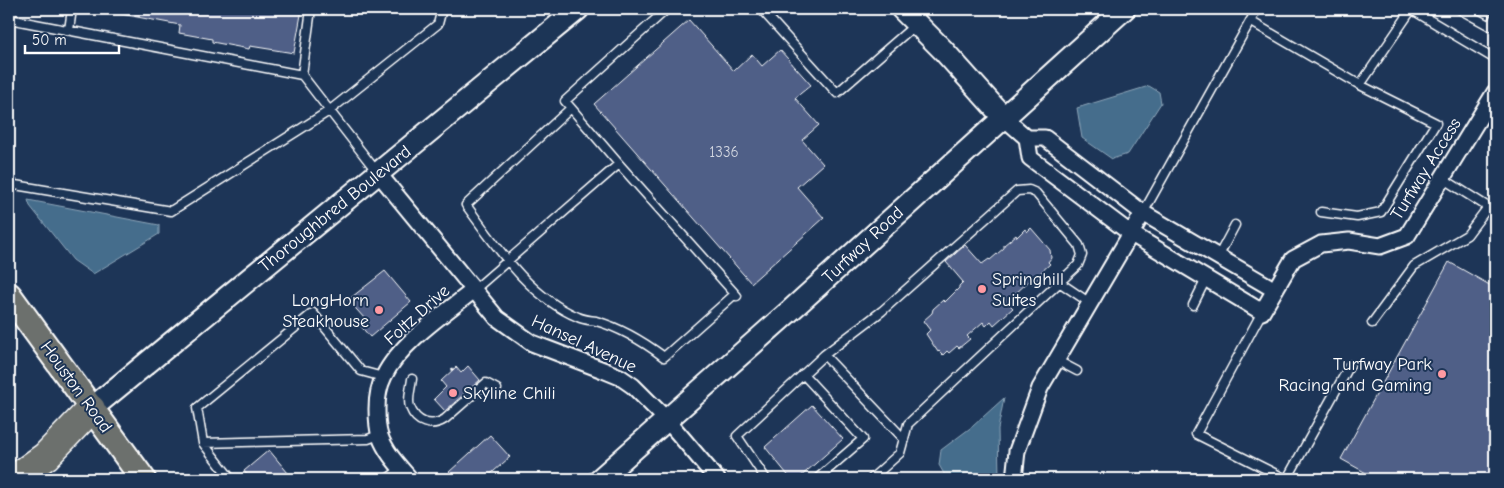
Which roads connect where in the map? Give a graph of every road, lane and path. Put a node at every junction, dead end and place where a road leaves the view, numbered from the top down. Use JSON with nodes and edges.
{"nodes":[{"id":1,"x":72,"y":9,"type":"edge"},
{"id":2,"x":312,"y":9,"type":"edge"},
{"id":3,"x":442,"y":9,"type":"edge"},
{"id":4,"x":578,"y":9,"type":"edge"},
{"id":5,"x":667,"y":9,"type":"edge"},
{"id":6,"x":761,"y":9,"type":"edge"},
{"id":7,"x":1124,"y":9,"type":"edge"},
{"id":8,"x":1257,"y":9,"type":"edge"},
{"id":9,"x":1412,"y":9,"type":"edge"},
{"id":10,"x":1459,"y":9,"type":"edge"},
{"id":11,"x":909,"y":16,"type":"edge"},
{"id":12,"x":1495,"y":16,"type":"edge"},
{"id":13,"x":9,"y":19,"type":"edge"},
{"id":14,"x":1250,"y":21,"type":"junction"},
{"id":15,"x":68,"y":30,"type":"junction"},
{"id":16,"x":1495,"y":59,"type":"edge"},
{"id":17,"x":302,"y":75,"type":"junction"},
{"id":18,"x":1360,"y":85,"type":"junction"},
{"id":19,"x":1495,"y":92,"type":"edge"},
{"id":20,"x":571,"y":108,"type":"junction"},
{"id":21,"x":329,"y":111,"type":"junction"},
{"id":22,"x":1003,"y":117,"type":"junction"},
{"id":23,"x":1027,"y":138,"type":"junction"},
{"id":24,"x":619,"y":164,"type":"junction"},
{"id":25,"x":378,"y":174,"type":"junction"},
{"id":26,"x":1442,"y":178,"type":"junction"},
{"id":27,"x":9,"y":184,"type":"edge"},
{"id":28,"x":1321,"y":212,"type":"dead end"},
{"id":29,"x":1143,"y":214,"type":"junction"},
{"id":30,"x":1235,"y":225,"type":"dead end"},
{"id":31,"x":1130,"y":233,"type":"junction"},
{"id":32,"x":1218,"y":257,"type":"junction"},
{"id":33,"x":507,"y":261,"type":"junction"},
{"id":34,"x":1206,"y":279,"type":"junction"},
{"id":35,"x":1059,"y":282,"type":"junction"},
{"id":36,"x":474,"y":290,"type":"junction"},
{"id":37,"x":1275,"y":290,"type":"junction"},
{"id":38,"x":9,"y":294,"type":"edge"},
{"id":39,"x":1090,"y":303,"type":"junction"},
{"id":40,"x":1193,"y":305,"type":"dead end"},
{"id":41,"x":1262,"y":312,"type":"junction"},
{"id":42,"x":1372,"y":322,"type":"dead end"},
{"id":43,"x":824,"y":355,"type":"junction"},
{"id":44,"x":1056,"y":360,"type":"junction"},
{"id":45,"x":1350,"y":365,"type":"dead end"},
{"id":46,"x":1077,"y":371,"type":"dead end"},
{"id":47,"x":803,"y":374,"type":"junction"},
{"id":48,"x":383,"y":377,"type":"junction"},
{"id":49,"x":412,"y":379,"type":"dead end"},
{"id":50,"x":497,"y":389,"type":"dead end"},
{"id":51,"x":91,"y":409,"type":"junction"},
{"id":52,"x":667,"y":420,"type":"junction"},
{"id":53,"x":379,"y":435,"type":"junction"},
{"id":54,"x":904,"y":439,"type":"junction"},
{"id":55,"x":203,"y":443,"type":"junction"},
{"id":56,"x":9,"y":459,"type":"edge"},
{"id":57,"x":406,"y":474,"type":"edge"},
{"id":58,"x":14,"y":479,"type":"edge"},
{"id":59,"x":143,"y":479,"type":"edge"},
{"id":60,"x":231,"y":479,"type":"edge"},
{"id":61,"x":386,"y":479,"type":"edge"},
{"id":62,"x":600,"y":479,"type":"edge"},
{"id":63,"x":717,"y":479,"type":"edge"},
{"id":64,"x":766,"y":479,"type":"edge"},
{"id":65,"x":817,"y":479,"type":"edge"},
{"id":66,"x":871,"y":479,"type":"edge"},
{"id":67,"x":1014,"y":479,"type":"edge"},
{"id":68,"x":1286,"y":479,"type":"edge"}],
"edges":[{"from":1,"to":15,"type":"lane"},
{"from":2,"to":17,"type":"lane"},
{"from":3,"to":21,"type":"lane"},
{"from":4,"to":25,"type":"main road","name":"Thoroughbred Boulevard"},
{"from":5,"to":20,"type":"lane"},
{"from":6,"to":11,"type":"lane"},
{"from":7,"to":22,"type":"main road","name":"Turfway Road"},
{"from":8,"to":14,"type":"lane"},
{"from":9,"to":16,"type":"lane"},
{"from":9,"to":18,"type":"lane"},
{"from":10,"to":12,"type":"lane"},
{"from":11,"to":22,"type":"main road"},
{"from":13,"to":15,"type":"lane"},
{"from":14,"to":18,"type":"lane"},
{"from":14,"to":29,"type":"lane"},
{"from":15,"to":17,"type":"lane"},
{"from":17,"to":21,"type":"lane"},
{"from":18,"to":28,"type":"lane"},
{"from":19,"to":26,"type":"street","name":"Turfway Access"},
{"from":20,"to":24,"type":"lane"},
{"from":20,"to":33,"type":"lane"},
{"from":21,"to":25,"type":"lane"},
{"from":21,"to":27,"type":"lane"},
{"from":22,"to":23,"type":"street"},
{"from":22,"to":52,"type":"main road","name":"Turfway Road"},
{"from":23,"to":29,"type":"street"},
{"from":23,"to":31,"type":"street"},
{"from":24,"to":33,"type":"lane"},
{"from":24,"to":33,"type":"lane"},
{"from":25,"to":36,"type":"street","name":"Hansel Avenue"},
{"from":25,"to":51,"type":"main road","name":"Thoroughbred Boulevard"},
{"from":26,"to":37,"type":"street","name":"Turfway Access"},
{"from":26,"to":42,"type":"lane"},
{"from":29,"to":31,"type":"street"},
{"from":29,"to":32,"type":"street"},
{"from":30,"to":32,"type":"lane"},
{"from":31,"to":34,"type":"street"},
{"from":31,"to":39,"type":"street"},
{"from":32,"to":37,"type":"street"},
{"from":33,"to":36,"type":"lane"},
{"from":34,"to":40,"type":"lane"},
{"from":34,"to":41,"type":"street"},
{"from":35,"to":39,"type":"lane"},
{"from":35,"to":43,"type":"lane"},
{"from":35,"to":54,"type":"lane"},
{"from":36,"to":48,"type":"street","name":"Foltz Drive"},
{"from":36,"to":52,"type":"street","name":"Hansel Avenue"},
{"from":37,"to":41,"type":"street","name":"Turfway Access"},
{"from":38,"to":51,"type":"main road","name":"Houston Road"},
{"from":39,"to":44,"type":"street"},
{"from":41,"to":68,"type":"lane"},
{"from":43,"to":47,"type":"lane"},
{"from":43,"to":54,"type":"lane"},
{"from":44,"to":46,"type":"lane"},
{"from":44,"to":67,"type":"street"},
{"from":45,"to":68,"type":"lane"},
{"from":47,"to":64,"type":"lane"},
{"from":47,"to":65,"type":"lane"},
{"from":48,"to":53,"type":"street","name":"Foltz Drive"},
{"from":48,"to":55,"type":"lane"},
{"from":49,"to":50,"type":"lane"},
{"from":51,"to":56,"type":"highway"},
{"from":51,"to":58,"type":"highway"},
{"from":51,"to":59,"type":"main road","name":"Houston Road"},
{"from":52,"to":62,"type":"main road","name":"Turfway Road"},
{"from":52,"to":63,"type":"street","name":"Hansel Avenue"},
{"from":53,"to":55,"type":"lane"},
{"from":53,"to":57,"type":"street","name":"Foltz Drive"},
{"from":54,"to":66,"type":"lane"},
{"from":55,"to":60,"type":"lane"},
{"from":57,"to":61,"type":"lane"}]}
